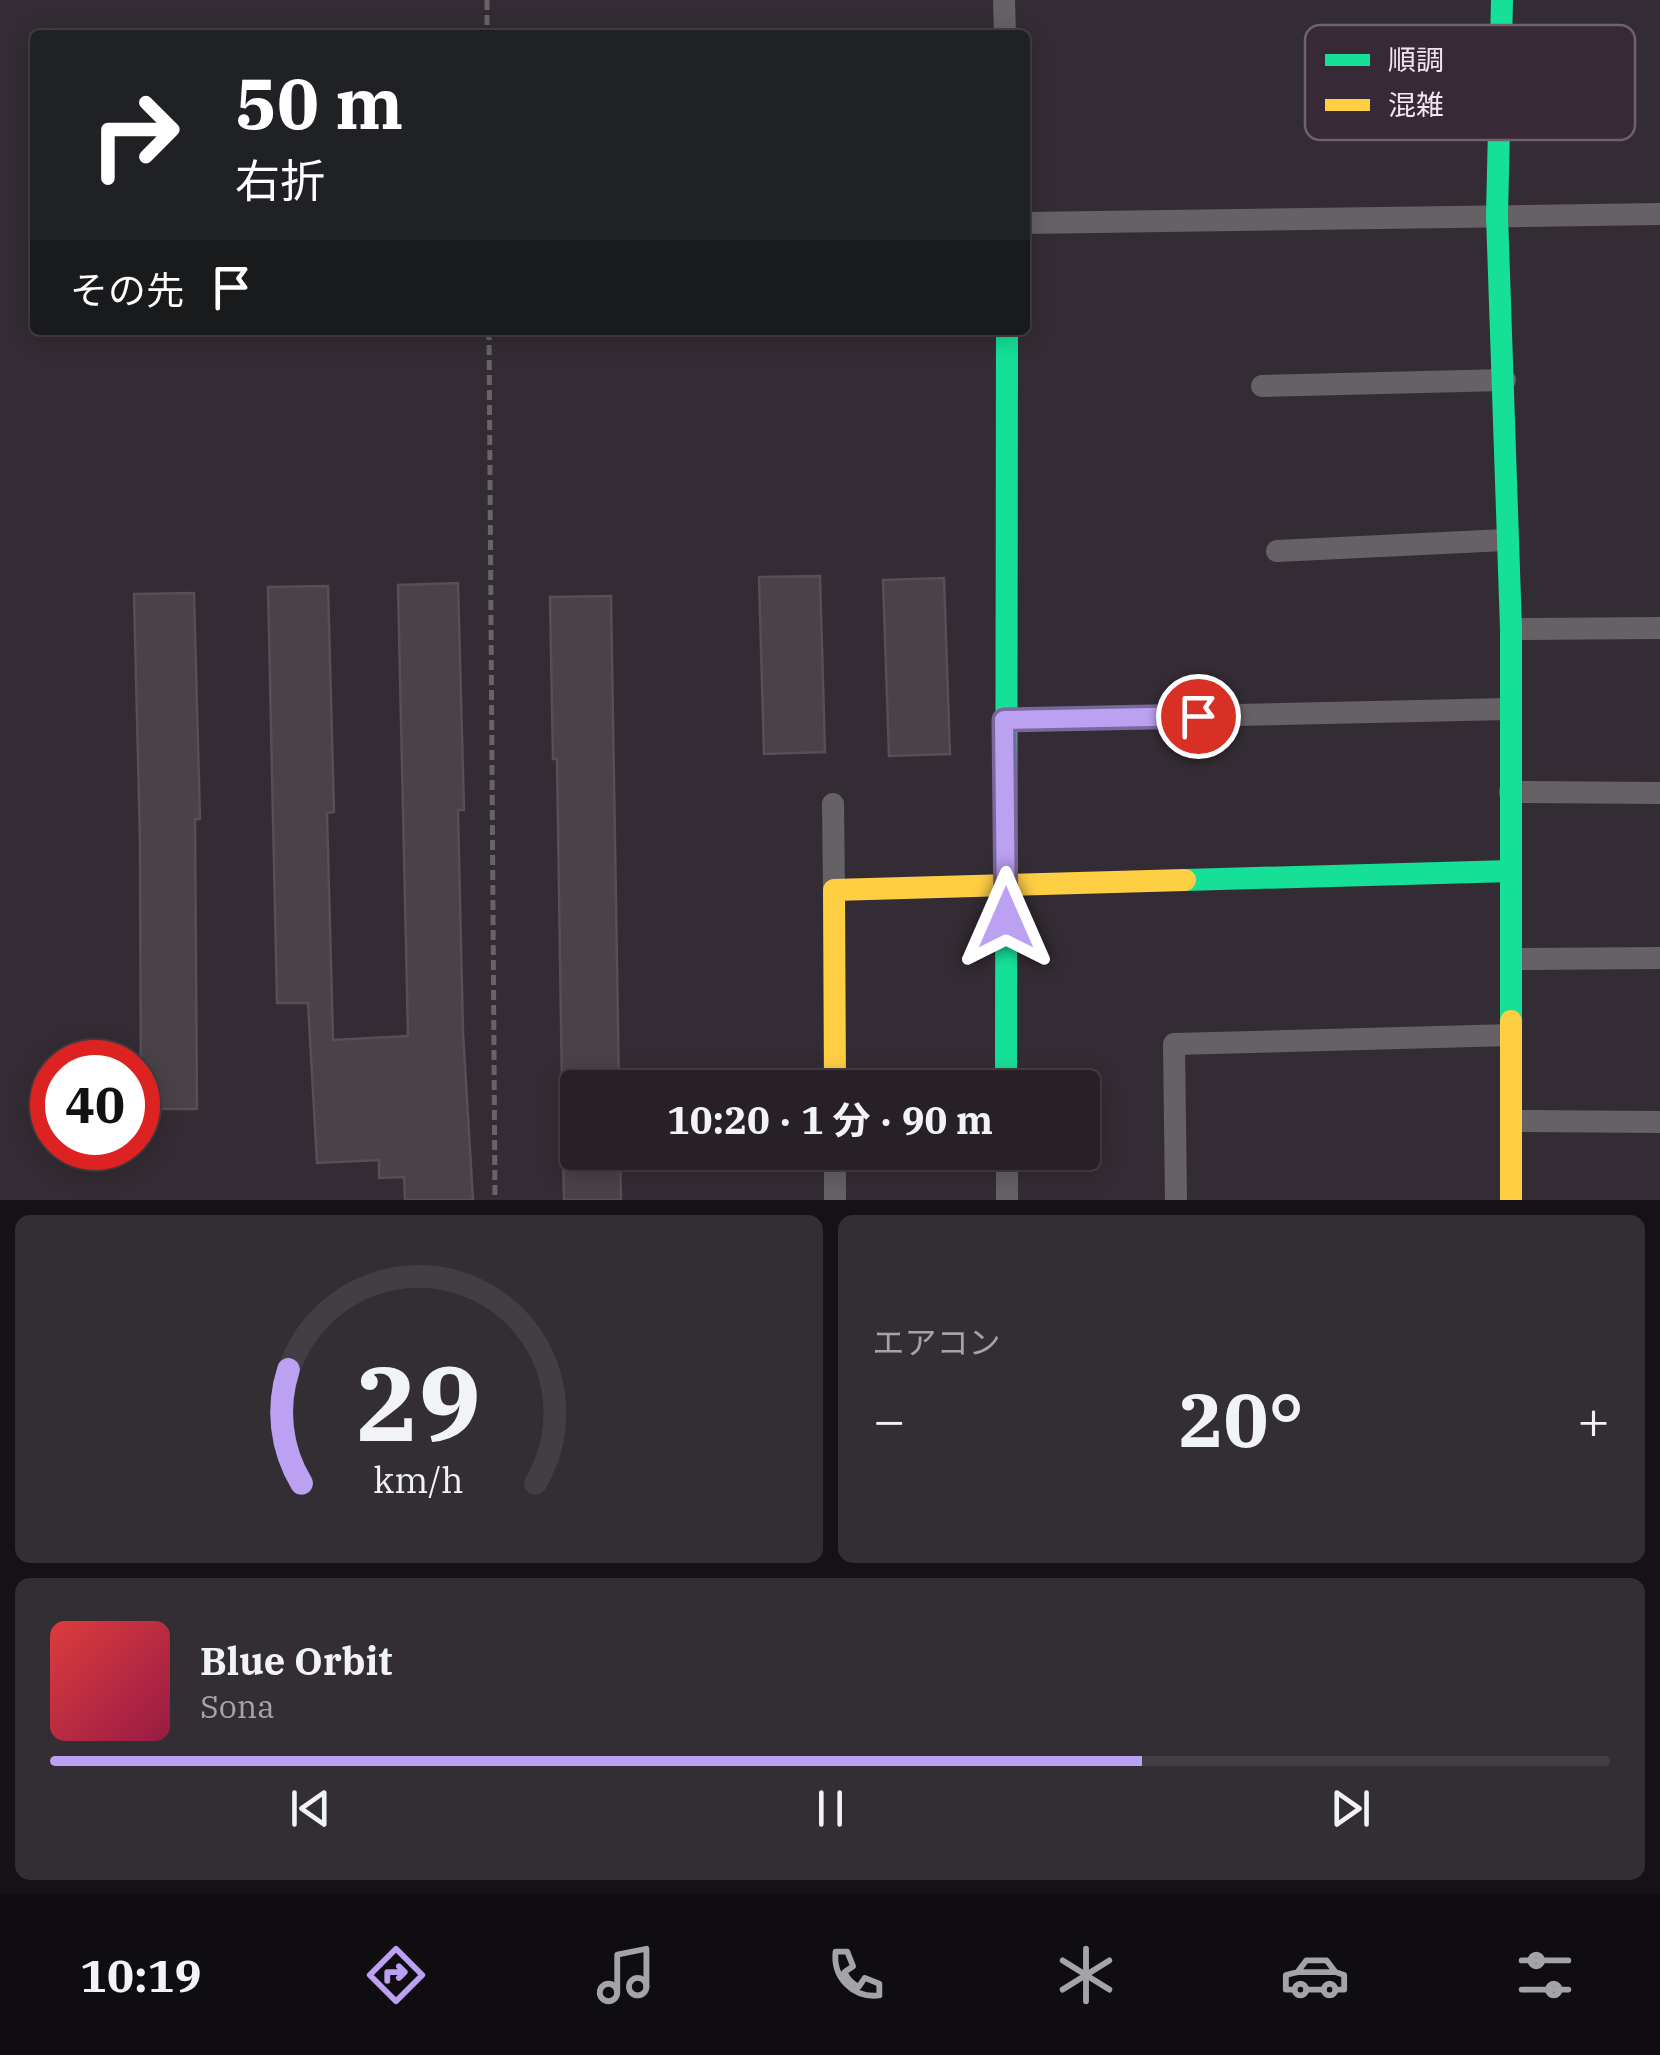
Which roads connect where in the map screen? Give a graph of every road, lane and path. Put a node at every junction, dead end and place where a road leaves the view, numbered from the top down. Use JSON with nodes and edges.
{"nodes":[{"id":1,"x":487,"y":0,"type":"edge"},
{"id":2,"x":1004,"y":0,"type":"edge"},
{"id":3,"x":1502,"y":0,"type":"edge"},
{"id":4,"x":1501,"y":25,"type":"edge"},
{"id":5,"x":487,"y":30,"type":"edge"},
{"id":6,"x":1005,"y":30,"type":"edge"},
{"id":7,"x":1499,"y":140,"type":"edge"},
{"id":8,"x":1660,"y":214,"type":"edge"},
{"id":9,"x":1497,"y":215,"type":"junction"},
{"id":10,"x":1030,"y":223,"type":"edge"},
{"id":11,"x":489,"y":335,"type":"edge"},
{"id":12,"x":1007,"y":335,"type":"edge"},
{"id":13,"x":1505,"y":380,"type":"junction"},
{"id":14,"x":1262,"y":386,"type":"dead end"},
{"id":15,"x":1504,"y":540,"type":"junction"},
{"id":16,"x":1277,"y":551,"type":"dead end"},
{"id":17,"x":1660,"y":628,"type":"edge"},
{"id":18,"x":1510,"y":629,"type":"junction"},
{"id":19,"x":1508,"y":709,"type":"junction"},
{"id":20,"x":1004,"y":720,"type":"junction"},
{"id":21,"x":1510,"y":792,"type":"junction"},
{"id":22,"x":1660,"y":793,"type":"edge"},
{"id":23,"x":832,"y":804,"type":"dead end"},
{"id":24,"x":1511,"y":872,"type":"junction"},
{"id":25,"x":1006,"y":884,"type":"junction"},
{"id":26,"x":834,"y":890,"type":"junction"},
{"id":27,"x":1660,"y":958,"type":"edge"},
{"id":28,"x":1511,"y":960,"type":"junction"},
{"id":29,"x":1511,"y":1035,"type":"junction"},
{"id":30,"x":835,"y":1070,"type":"edge"},
{"id":31,"x":1006,"y":1070,"type":"edge"},
{"id":32,"x":1511,"y":1121,"type":"junction"},
{"id":33,"x":1660,"y":1122,"type":"edge"},
{"id":34,"x":835,"y":1170,"type":"edge"},
{"id":35,"x":1006,"y":1170,"type":"edge"},
{"id":36,"x":495,"y":1200,"type":"edge"},
{"id":37,"x":835,"y":1200,"type":"edge"},
{"id":38,"x":1006,"y":1200,"type":"edge"},
{"id":39,"x":1176,"y":1200,"type":"edge"},
{"id":40,"x":1511,"y":1200,"type":"edge"}],
"edges":[{"from":1,"to":5,"type":"path"},
{"from":2,"to":6,"type":"street"},
{"from":3,"to":4,"type":"street"},
{"from":7,"to":9,"type":"street"},
{"from":8,"to":9,"type":"street"},
{"from":9,"to":10,"type":"street"},
{"from":9,"to":13,"type":"street"},
{"from":11,"to":36,"type":"path"},
{"from":12,"to":20,"type":"street"},
{"from":13,"to":14,"type":"street"},
{"from":13,"to":15,"type":"street"},
{"from":15,"to":16,"type":"street"},
{"from":15,"to":18,"type":"street"},
{"from":17,"to":18,"type":"street"},
{"from":18,"to":19,"type":"street"},
{"from":19,"to":20,"type":"street"},
{"from":19,"to":21,"type":"street"},
{"from":20,"to":25,"type":"street"},
{"from":21,"to":22,"type":"street"},
{"from":21,"to":24,"type":"street"},
{"from":23,"to":26,"type":"street"},
{"from":24,"to":25,"type":"street"},
{"from":24,"to":28,"type":"street"},
{"from":25,"to":26,"type":"street"},
{"from":25,"to":31,"type":"street"},
{"from":26,"to":30,"type":"street"},
{"from":27,"to":28,"type":"street"},
{"from":28,"to":29,"type":"street"},
{"from":29,"to":32,"type":"street"},
{"from":29,"to":39,"type":"street"},
{"from":32,"to":33,"type":"street"},
{"from":32,"to":40,"type":"street"},
{"from":34,"to":37,"type":"street"},
{"from":35,"to":38,"type":"street"}]}
